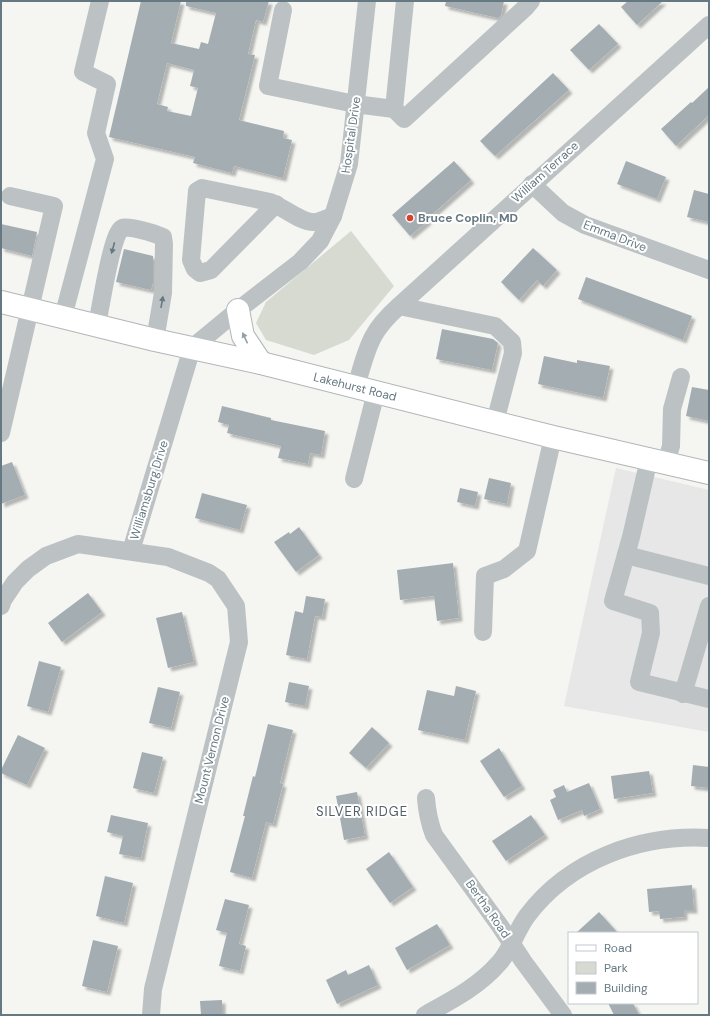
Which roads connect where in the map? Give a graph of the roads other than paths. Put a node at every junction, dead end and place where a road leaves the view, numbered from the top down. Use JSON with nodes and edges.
{"nodes":[{"id":1,"x":100,"y":1,"type":"edge"},
{"id":2,"x":367,"y":1,"type":"edge"},
{"id":3,"x":405,"y":1,"type":"edge"},
{"id":4,"x":531,"y":1,"type":"edge"},
{"id":5,"x":283,"y":10,"type":"dead end"},
{"id":6,"x":709,"y":25,"type":"edge"},
{"id":7,"x":355,"y":104,"type":"junction"},
{"id":8,"x":394,"y":109,"type":"junction"},
{"id":9,"x":532,"y":184,"type":"junction"},
{"id":10,"x":10,"y":196,"type":"dead end"},
{"id":11,"x":276,"y":204,"type":"junction"},
{"id":12,"x":333,"y":216,"type":"junction"},
{"id":13,"x":709,"y":270,"type":"edge"},
{"id":14,"x":1,"y":302,"type":"edge"},
{"id":15,"x":399,"y":306,"type":"junction"},
{"id":16,"x":30,"y":309,"type":"junction"},
{"id":17,"x":238,"y":310,"type":"junction"},
{"id":18,"x":63,"y":317,"type":"junction"},
{"id":19,"x":97,"y":325,"type":"junction"},
{"id":20,"x":155,"y":340,"type":"junction"},
{"id":21,"x":192,"y":348,"type":"junction"},
{"id":22,"x":261,"y":363,"type":"junction"},
{"id":23,"x":681,"y":377,"type":"dead end"},
{"id":24,"x":366,"y":390,"type":"junction"},
{"id":25,"x":5,"y":404,"type":"edge"},
{"id":26,"x":495,"y":422,"type":"junction"},
{"id":27,"x":1,"y":433,"type":"edge"},
{"id":28,"x":553,"y":437,"type":"junction"},
{"id":29,"x":657,"y":461,"type":"junction"},
{"id":30,"x":709,"y":473,"type":"edge"},
{"id":31,"x":354,"y":479,"type":"dead end"},
{"id":32,"x":131,"y":551,"type":"junction"},
{"id":33,"x":626,"y":555,"type":"junction"},
{"id":34,"x":709,"y":576,"type":"edge"},
{"id":35,"x":1,"y":606,"type":"edge"},
{"id":36,"x":709,"y":606,"type":"edge"},
{"id":37,"x":483,"y":632,"type":"dead end"},
{"id":38,"x":683,"y":694,"type":"junction"},
{"id":39,"x":709,"y":699,"type":"edge"},
{"id":40,"x":426,"y":798,"type":"dead end"},
{"id":41,"x":709,"y":838,"type":"edge"},
{"id":42,"x":511,"y":943,"type":"junction"},
{"id":43,"x":151,"y":1015,"type":"edge"},
{"id":44,"x":425,"y":1015,"type":"edge"},
{"id":45,"x":563,"y":1015,"type":"edge"}],
"edges":[{"from":1,"to":18,"type":"street"},
{"from":2,"to":7,"type":"street","name":"Hospital Drive"},
{"from":3,"to":8,"type":"street"},
{"from":4,"to":8,"type":"street"},
{"from":5,"to":7,"type":"street"},
{"from":6,"to":9,"type":"street","name":"William Terrace"},
{"from":7,"to":8,"type":"street"},
{"from":7,"to":12,"type":"street","name":"Hospital Drive"},
{"from":9,"to":13,"type":"street","name":"Emma Drive"},
{"from":9,"to":15,"type":"street","name":"William Terrace"},
{"from":10,"to":16,"type":"street"},
{"from":11,"to":11,"type":"street"},
{"from":11,"to":12,"type":"street"},
{"from":12,"to":17,"type":"street","name":"Hospital Drive"},
{"from":14,"to":16,"type":"main road","name":"Lakehurst Road"},
{"from":15,"to":24,"type":"street","name":"William Terrace"},
{"from":15,"to":26,"type":"street"},
{"from":16,"to":18,"type":"main road","name":"Lakehurst Road"},
{"from":16,"to":25,"type":"street"},
{"from":17,"to":21,"type":"street","name":"Hospital Drive"},
{"from":22,"to":17,"type":"main road","one_way":true},
{"from":18,"to":19,"type":"main road","name":"Lakehurst Road"},
{"from":19,"to":20,"type":"main road","name":"Lakehurst Road"},
{"from":20,"to":19,"type":"street","one_way":true},
{"from":20,"to":21,"type":"main road","name":"Lakehurst Road"},
{"from":21,"to":22,"type":"main road","name":"Lakehurst Road"},
{"from":21,"to":32,"type":"street","name":"Williamsburg Drive"},
{"from":22,"to":24,"type":"main road","name":"Lakehurst Road"},
{"from":23,"to":29,"type":"street"},
{"from":24,"to":26,"type":"main road","name":"Lakehurst Road"},
{"from":24,"to":31,"type":"street","name":"William Terrace"},
{"from":25,"to":27,"type":"street"},
{"from":26,"to":28,"type":"main road","name":"Lakehurst Road"},
{"from":28,"to":29,"type":"main road","name":"Lakehurst Road"},
{"from":28,"to":37,"type":"street"},
{"from":29,"to":30,"type":"main road","name":"Lakehurst Road"},
{"from":29,"to":33,"type":"street"},
{"from":32,"to":35,"type":"street","name":"Williamsburg Drive"},
{"from":32,"to":43,"type":"street","name":"Mount Vernon Drive"},
{"from":33,"to":34,"type":"street"},
{"from":33,"to":38,"type":"street"},
{"from":36,"to":38,"type":"street"},
{"from":38,"to":39,"type":"street"},
{"from":40,"to":42,"type":"street","name":"Bertha Road"},
{"from":41,"to":42,"type":"street"},
{"from":42,"to":44,"type":"street"},
{"from":42,"to":45,"type":"street","name":"Bertha Road"}]}
